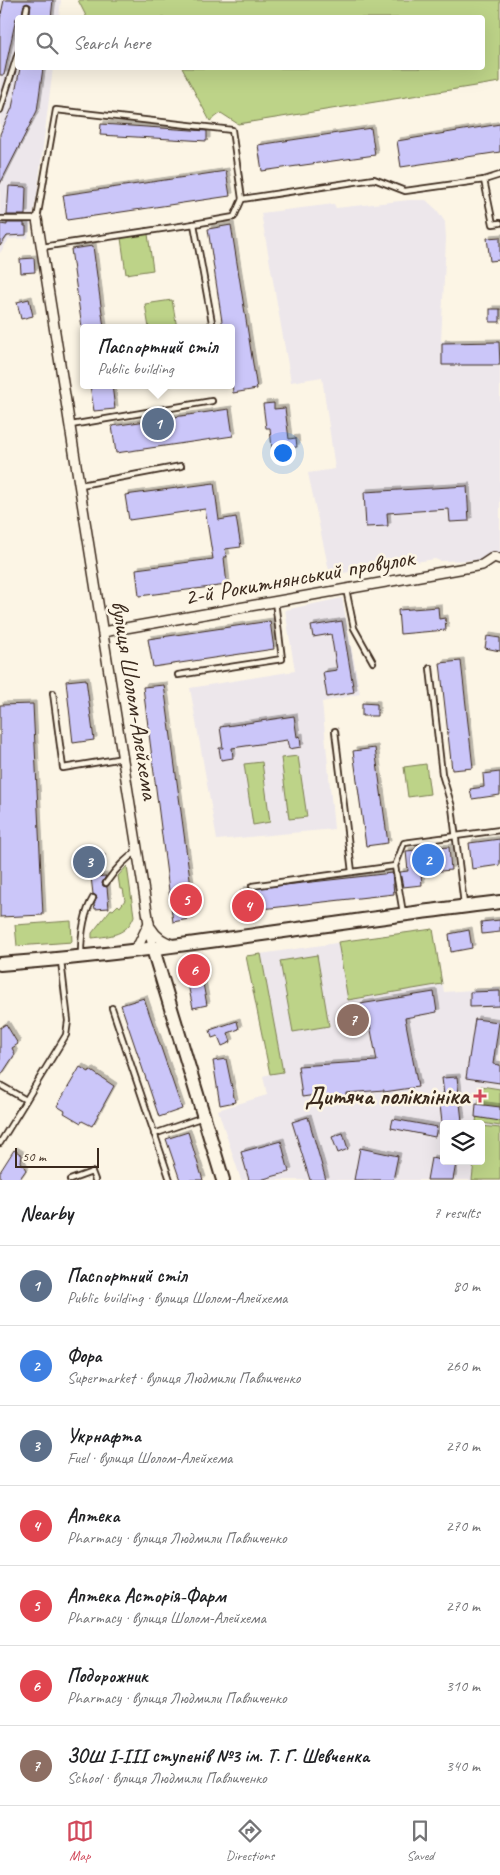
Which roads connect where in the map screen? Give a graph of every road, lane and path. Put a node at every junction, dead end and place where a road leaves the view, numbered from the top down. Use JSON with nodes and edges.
{"nodes":[{"id":1,"x":27,"y":7,"type":"dead end"},
{"id":2,"x":26,"y":15,"type":"edge"},
{"id":3,"x":15,"y":62,"type":"edge"},
{"id":4,"x":0,"y":110,"type":"edge"},
{"id":5,"x":500,"y":175,"type":"edge"},
{"id":6,"x":484,"y":180,"type":"junction"},
{"id":7,"x":242,"y":199,"type":"junction"},
{"id":8,"x":0,"y":219,"type":"edge"},
{"id":9,"x":37,"y":219,"type":"junction"},
{"id":10,"x":500,"y":223,"type":"edge"},
{"id":11,"x":194,"y":224,"type":"junction"},
{"id":12,"x":42,"y":247,"type":"junction"},
{"id":13,"x":213,"y":324,"type":"edge"},
{"id":14,"x":212,"y":401,"type":"dead end"},
{"id":15,"x":71,"y":425,"type":"junction"},
{"id":16,"x":181,"y":466,"type":"dead end"},
{"id":17,"x":81,"y":485,"type":"junction"},
{"id":18,"x":500,"y":559,"type":"edge"},
{"id":19,"x":346,"y":589,"type":"junction"},
{"id":20,"x":275,"y":601,"type":"junction"},
{"id":21,"x":103,"y":632,"type":"junction"},
{"id":22,"x":374,"y":662,"type":"dead end"},
{"id":23,"x":430,"y":668,"type":"dead end"},
{"id":24,"x":178,"y":676,"type":"dead end"},
{"id":25,"x":54,"y":694,"type":"dead end"},
{"id":26,"x":335,"y":731,"type":"dead end"},
{"id":27,"x":123,"y":758,"type":"junction"},
{"id":28,"x":500,"y":830,"type":"edge"},
{"id":29,"x":456,"y":836,"type":"junction"},
{"id":30,"x":138,"y":851,"type":"junction"},
{"id":31,"x":395,"y":866,"type":"junction"},
{"id":32,"x":352,"y":872,"type":"junction"},
{"id":33,"x":106,"y":883,"type":"dead end"},
{"id":34,"x":252,"y":886,"type":"dead end"},
{"id":35,"x":93,"y":898,"type":"dead end"},
{"id":36,"x":500,"y":902,"type":"edge"},
{"id":37,"x":465,"y":906,"type":"junction"},
{"id":38,"x":403,"y":914,"type":"junction"},
{"id":39,"x":149,"y":923,"type":"junction"},
{"id":40,"x":178,"y":946,"type":"junction"},
{"id":41,"x":153,"y":949,"type":"junction"},
{"id":42,"x":130,"y":952,"type":"junction"},
{"id":43,"x":81,"y":958,"type":"junction"},
{"id":44,"x":61,"y":960,"type":"junction"},
{"id":45,"x":0,"y":964,"type":"edge"},
{"id":46,"x":162,"y":976,"type":"junction"},
{"id":47,"x":112,"y":1008,"type":"dead end"},
{"id":48,"x":0,"y":1085,"type":"edge"},
{"id":49,"x":26,"y":1100,"type":"junction"},
{"id":50,"x":204,"y":1116,"type":"junction"},
{"id":51,"x":154,"y":1134,"type":"junction"},
{"id":52,"x":0,"y":1143,"type":"edge"},
{"id":53,"x":70,"y":1180,"type":"edge"},
{"id":54,"x":95,"y":1180,"type":"edge"},
{"id":55,"x":170,"y":1180,"type":"edge"},
{"id":56,"x":223,"y":1180,"type":"edge"}],
"edges":[{"from":1,"to":2,"type":"lane"},
{"from":3,"to":4,"type":"lane"},
{"from":5,"to":6,"type":"lane"},
{"from":6,"to":7,"type":"lane"},
{"from":6,"to":10,"type":"lane"},
{"from":7,"to":9,"type":"lane"},
{"from":7,"to":11,"type":"lane"},
{"from":8,"to":9,"type":"lane"},
{"from":9,"to":12,"type":"street","name":"вулиця Шолом-Алейхема"},
{"from":11,"to":12,"type":"lane"},
{"from":11,"to":13,"type":"lane"},
{"from":12,"to":15,"type":"street","name":"вулиця Шолом-Алейхема"},
{"from":14,"to":15,"type":"lane"},
{"from":15,"to":17,"type":"street","name":"вулиця Шолом-Алейхема"},
{"from":16,"to":17,"type":"lane"},
{"from":17,"to":21,"type":"street","name":"вулиця Шолом-Алейхема"},
{"from":18,"to":19,"type":"street","name":"2-й Рокитнянський провулок"},
{"from":19,"to":20,"type":"street","name":"2-й Рокитнянський провулок"},
{"from":19,"to":22,"type":"lane"},
{"from":20,"to":21,"type":"street","name":"2-й Рокитнянський провулок"},
{"from":20,"to":24,"type":"lane"},
{"from":21,"to":27,"type":"street","name":"вулиця Шолом-Алейхема"},
{"from":23,"to":29,"type":"lane"},
{"from":25,"to":27,"type":"lane"},
{"from":26,"to":32,"type":"lane"},
{"from":27,"to":30,"type":"street","name":"вулиця Шолом-Алейхема"},
{"from":28,"to":29,"type":"lane"},
{"from":29,"to":31,"type":"lane"},
{"from":29,"to":37,"type":"lane"},
{"from":30,"to":33,"type":"lane"},
{"from":30,"to":39,"type":"street","name":"вулиця Шолом-Алейхема"},
{"from":31,"to":32,"type":"lane"},
{"from":31,"to":38,"type":"lane"},
{"from":32,"to":34,"type":"lane"},
{"from":35,"to":43,"type":"lane"},
{"from":36,"to":37,"type":"main road"},
{"from":37,"to":38,"type":"main road"},
{"from":38,"to":40,"type":"main road"},
{"from":39,"to":40,"type":"street"},
{"from":39,"to":41,"type":"street","name":"вулиця Шолом-Алейхема"},
{"from":39,"to":42,"type":"street"},
{"from":40,"to":41,"type":"main road"},
{"from":40,"to":46,"type":"main road"},
{"from":41,"to":42,"type":"main road"},
{"from":41,"to":46,"type":"main road","name":"вулиця Шолом-Алейхема"},
{"from":42,"to":43,"type":"main road"},
{"from":42,"to":46,"type":"main road"},
{"from":43,"to":44,"type":"main road"},
{"from":44,"to":45,"type":"main road"},
{"from":44,"to":49,"type":"lane"},
{"from":46,"to":50,"type":"main road","name":"вулиця Шолом-Алейхема"},
{"from":47,"to":51,"type":"lane"},
{"from":48,"to":49,"type":"lane"},
{"from":49,"to":52,"type":"lane"},
{"from":50,"to":51,"type":"lane"},
{"from":50,"to":56,"type":"main road","name":"вулиця Шолом-Алейхема"},
{"from":51,"to":55,"type":"lane"},
{"from":53,"to":54,"type":"lane"}]}
